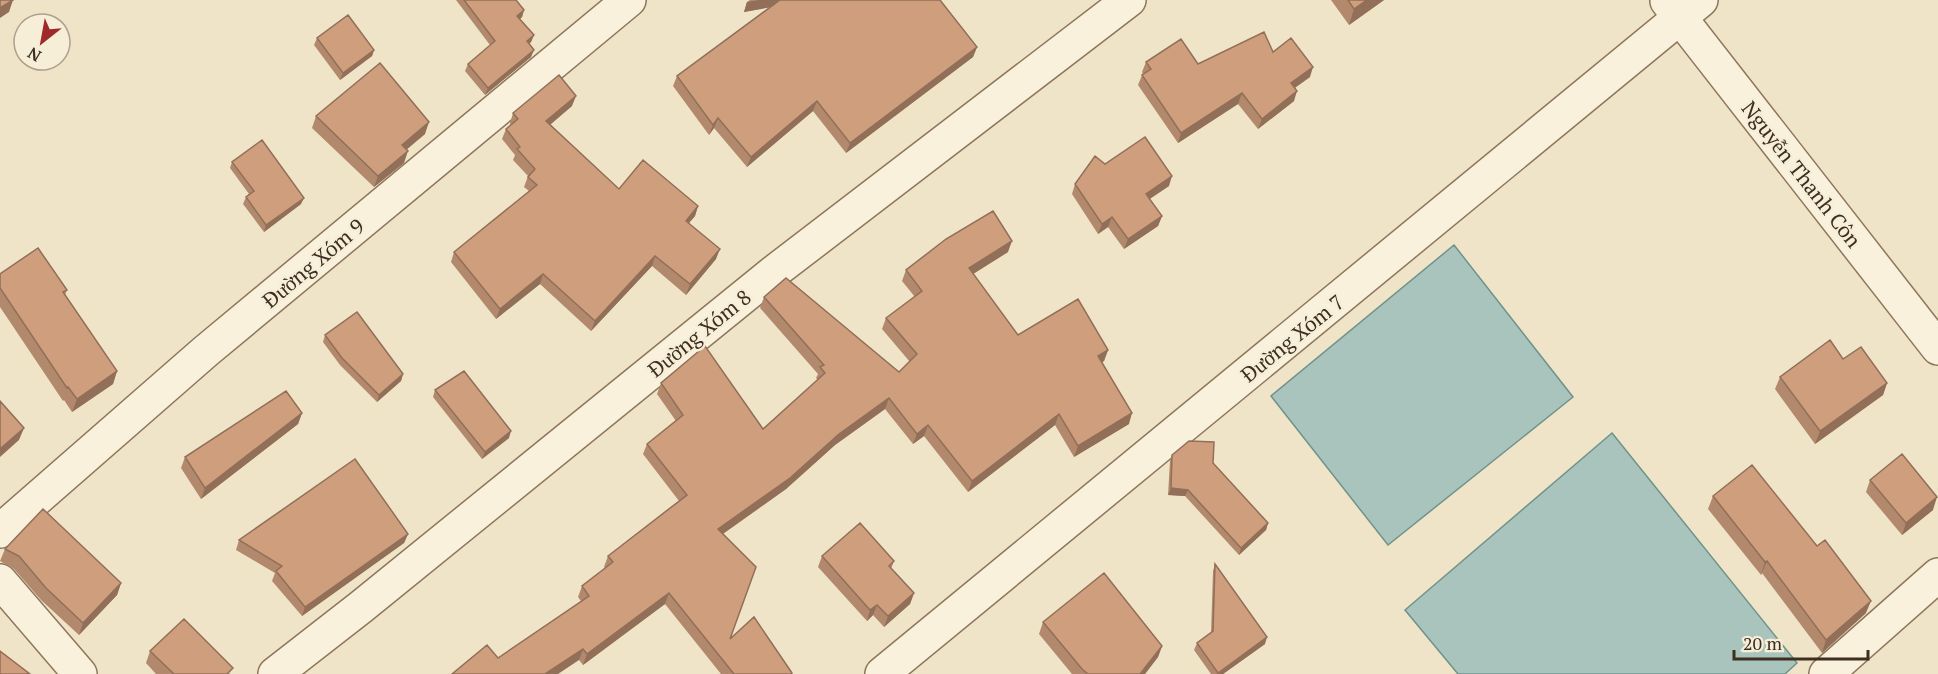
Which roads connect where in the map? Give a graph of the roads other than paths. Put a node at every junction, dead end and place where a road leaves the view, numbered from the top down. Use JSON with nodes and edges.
{"nodes":[{"id":1,"x":629,"y":0,"type":"edge"},
{"id":2,"x":1129,"y":0,"type":"edge"},
{"id":3,"x":1682,"y":6,"type":"edge"},
{"id":4,"x":1938,"y":348,"type":"edge"},
{"id":5,"x":0,"y":531,"type":"edge"},
{"id":6,"x":1938,"y":575,"type":"edge"},
{"id":7,"x":0,"y":581,"type":"edge"},
{"id":8,"x":80,"y":674,"type":"edge"},
{"id":9,"x":275,"y":674,"type":"edge"},
{"id":10,"x":882,"y":674,"type":"edge"},
{"id":11,"x":1826,"y":674,"type":"edge"}],
"edges":[{"from":1,"to":5,"type":"street","name":"Đường Xóm 9"},
{"from":2,"to":9,"type":"street","name":"Đường Xóm 8"},
{"from":3,"to":4,"type":"street","name":"Nguyễn Thanh Côn"},
{"from":3,"to":10,"type":"street","name":"Đường Xóm 7"},
{"from":6,"to":11,"type":"street"},
{"from":7,"to":8,"type":"street"}]}
